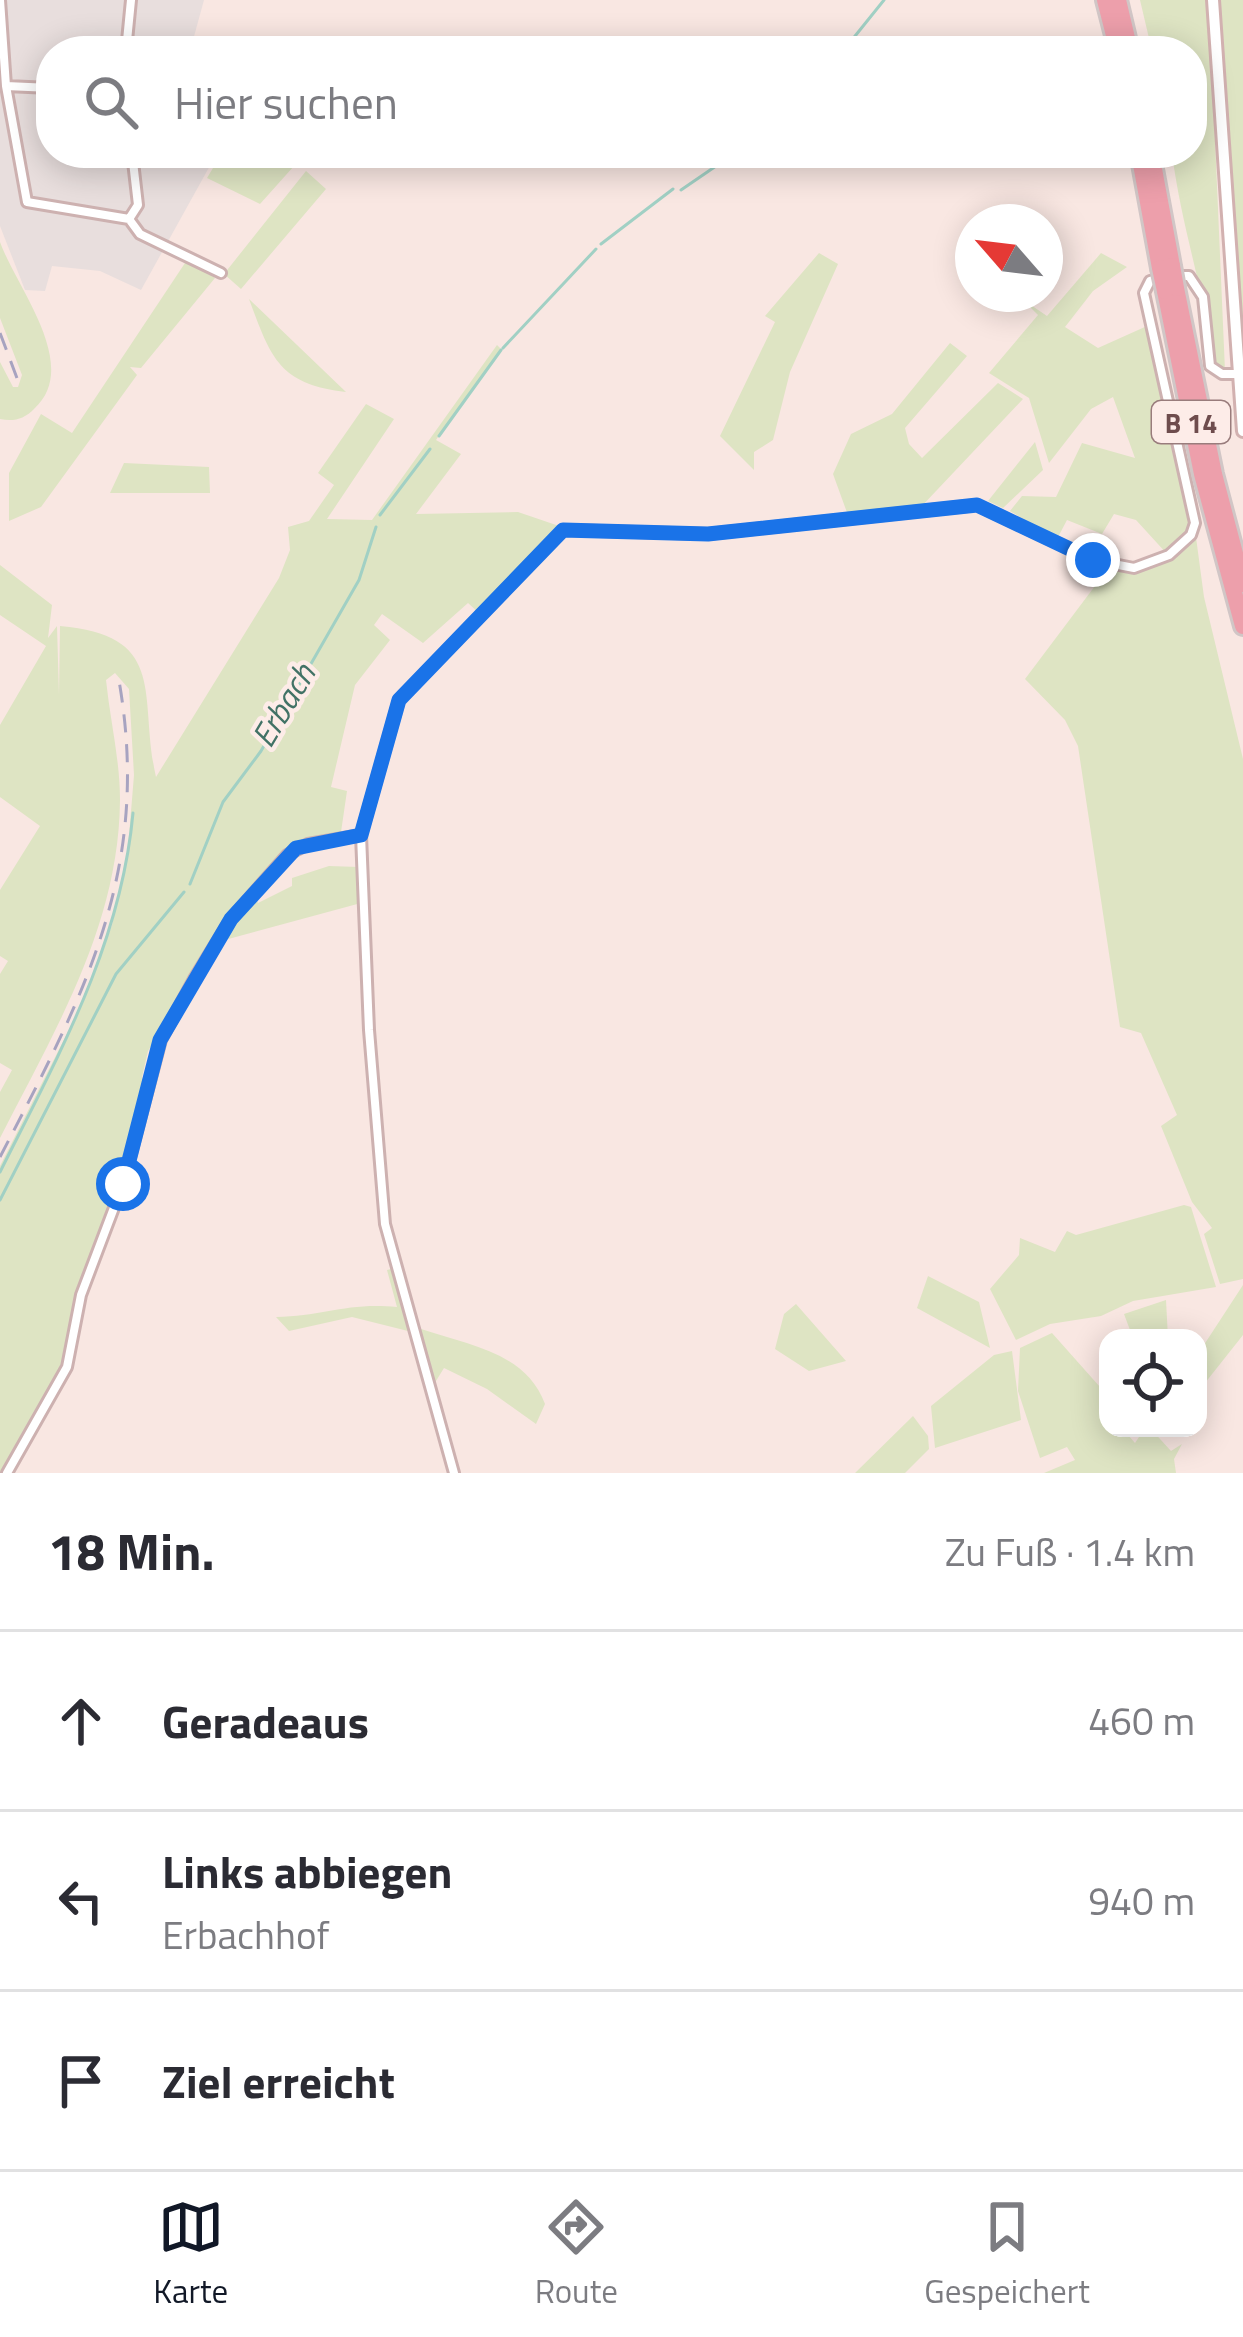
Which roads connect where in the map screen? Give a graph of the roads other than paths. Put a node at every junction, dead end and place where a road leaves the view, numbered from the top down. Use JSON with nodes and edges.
{"nodes":[{"id":1,"x":0,"y":0,"type":"edge"},
{"id":2,"x":131,"y":0,"type":"edge"},
{"id":3,"x":1213,"y":0,"type":"edge"},
{"id":4,"x":1115,"y":1,"type":"edge"},
{"id":5,"x":127,"y":36,"type":"edge"},
{"id":6,"x":1117,"y":36,"type":"edge"},
{"id":7,"x":1126,"y":36,"type":"edge"},
{"id":8,"x":6,"y":86,"type":"junction"},
{"id":9,"x":36,"y":87,"type":"edge"},
{"id":10,"x":134,"y":168,"type":"edge"},
{"id":11,"x":1143,"y":168,"type":"edge"},
{"id":12,"x":1153,"y":168,"type":"edge"},
{"id":13,"x":129,"y":219,"type":"junction"},
{"id":14,"x":1166,"y":267,"type":"junction"},
{"id":15,"x":221,"y":273,"type":"dead end"},
{"id":16,"x":1171,"y":289,"type":"junction"},
{"id":17,"x":1236,"y":374,"type":"junction"},
{"id":18,"x":1243,"y":431,"type":"edge"},
{"id":19,"x":1243,"y":584,"type":"edge"},
{"id":20,"x":1243,"y":626,"type":"edge"},
{"id":21,"x":361,"y":835,"type":"junction"},
{"id":22,"x":7,"y":1473,"type":"edge"},
{"id":23,"x":454,"y":1473,"type":"edge"}],
"edges":[{"from":1,"to":8,"type":"street"},
{"from":2,"to":5,"type":"street"},
{"from":3,"to":17,"type":"street"},
{"from":4,"to":6,"type":"highway"},
{"from":4,"to":7,"type":"highway"},
{"from":8,"to":9,"type":"street"},
{"from":8,"to":13,"type":"street"},
{"from":10,"to":13,"type":"street"},
{"from":11,"to":14,"type":"highway","number":"B 14"},
{"from":12,"to":14,"type":"highway","number":"B 14"},
{"from":13,"to":15,"type":"street"},
{"from":14,"to":16,"type":"highway","number":"B 14","bridge":true},
{"from":16,"to":19,"type":"highway","number":"B 14"},
{"from":16,"to":20,"type":"highway","number":"B 14"},
{"from":17,"to":18,"type":"street"},
{"from":17,"to":21,"type":"street"},
{"from":21,"to":22,"type":"street"},
{"from":21,"to":23,"type":"street"}]}
